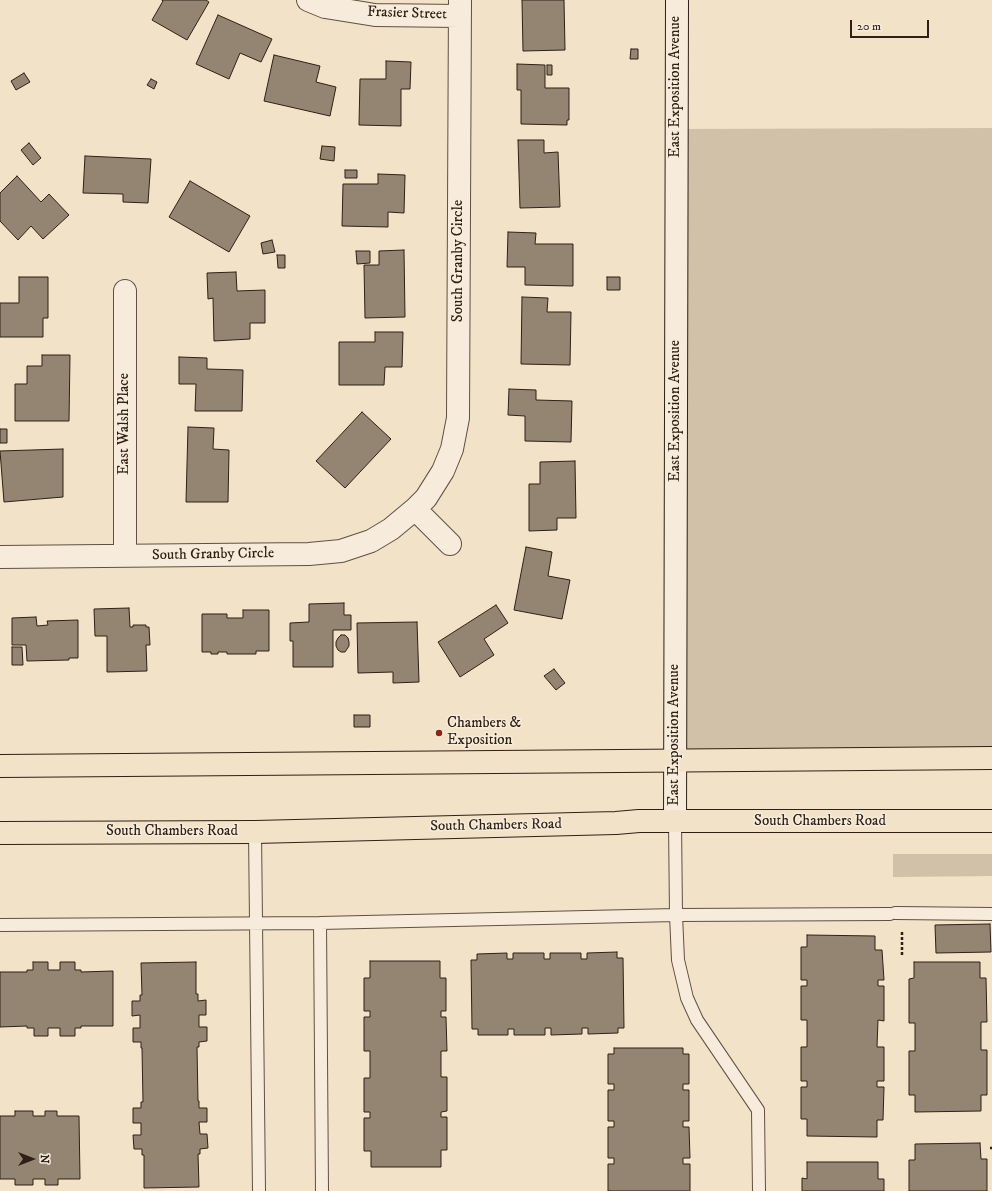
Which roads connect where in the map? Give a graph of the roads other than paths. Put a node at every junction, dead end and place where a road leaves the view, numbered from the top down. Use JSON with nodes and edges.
{"nodes":[{"id":1,"x":308,"y":0,"type":"edge"},
{"id":2,"x":676,"y":0,"type":"edge"},
{"id":3,"x":460,"y":8,"type":"edge"},
{"id":4,"x":125,"y":291,"type":"dead end"},
{"id":5,"x":415,"y":510,"type":"junction"},
{"id":6,"x":450,"y":544,"type":"dead end"},
{"id":7,"x":125,"y":556,"type":"junction"},
{"id":8,"x":0,"y":557,"type":"edge"},
{"id":9,"x":992,"y":758,"type":"edge"},
{"id":10,"x":675,"y":762,"type":"junction"},
{"id":11,"x":0,"y":766,"type":"edge"},
{"id":12,"x":992,"y":821,"type":"edge"},
{"id":13,"x":675,"y":822,"type":"junction"},
{"id":14,"x":255,"y":832,"type":"junction"},
{"id":15,"x":0,"y":833,"type":"edge"},
{"id":16,"x":992,"y":914,"type":"edge"},
{"id":17,"x":676,"y":915,"type":"junction"},
{"id":18,"x":256,"y":923,"type":"junction"},
{"id":19,"x":320,"y":923,"type":"junction"},
{"id":20,"x":0,"y":925,"type":"edge"},
{"id":21,"x":259,"y":1191,"type":"edge"},
{"id":22,"x":322,"y":1191,"type":"edge"},
{"id":23,"x":759,"y":1191,"type":"edge"}],
"edges":[{"from":1,"to":3,"type":"street","name":"Frasier Street"},
{"from":2,"to":10,"type":"street","name":"East Exposition Avenue"},
{"from":3,"to":5,"type":"street","name":"South Granby Circle"},
{"from":4,"to":7,"type":"street","name":"East Walsh Place"},
{"from":5,"to":6,"type":"street"},
{"from":5,"to":7,"type":"street","name":"South Granby Circle"},
{"from":7,"to":8,"type":"street","name":"South Granby Circle"},
{"from":9,"to":10,"type":"main road"},
{"from":10,"to":11,"type":"main road"},
{"from":10,"to":13,"type":"street","name":"East Exposition Avenue"},
{"from":12,"to":13,"type":"main road","name":"South Chambers Road"},
{"from":13,"to":14,"type":"main road","name":"South Chambers Road"},
{"from":13,"to":17,"type":"lane"},
{"from":14,"to":15,"type":"main road","name":"South Chambers Road"},
{"from":14,"to":18,"type":"lane"},
{"from":16,"to":17,"type":"lane"},
{"from":17,"to":19,"type":"lane"},
{"from":17,"to":23,"type":"lane"},
{"from":18,"to":19,"type":"lane"},
{"from":18,"to":20,"type":"lane"},
{"from":18,"to":21,"type":"lane"},
{"from":19,"to":22,"type":"lane"}]}
